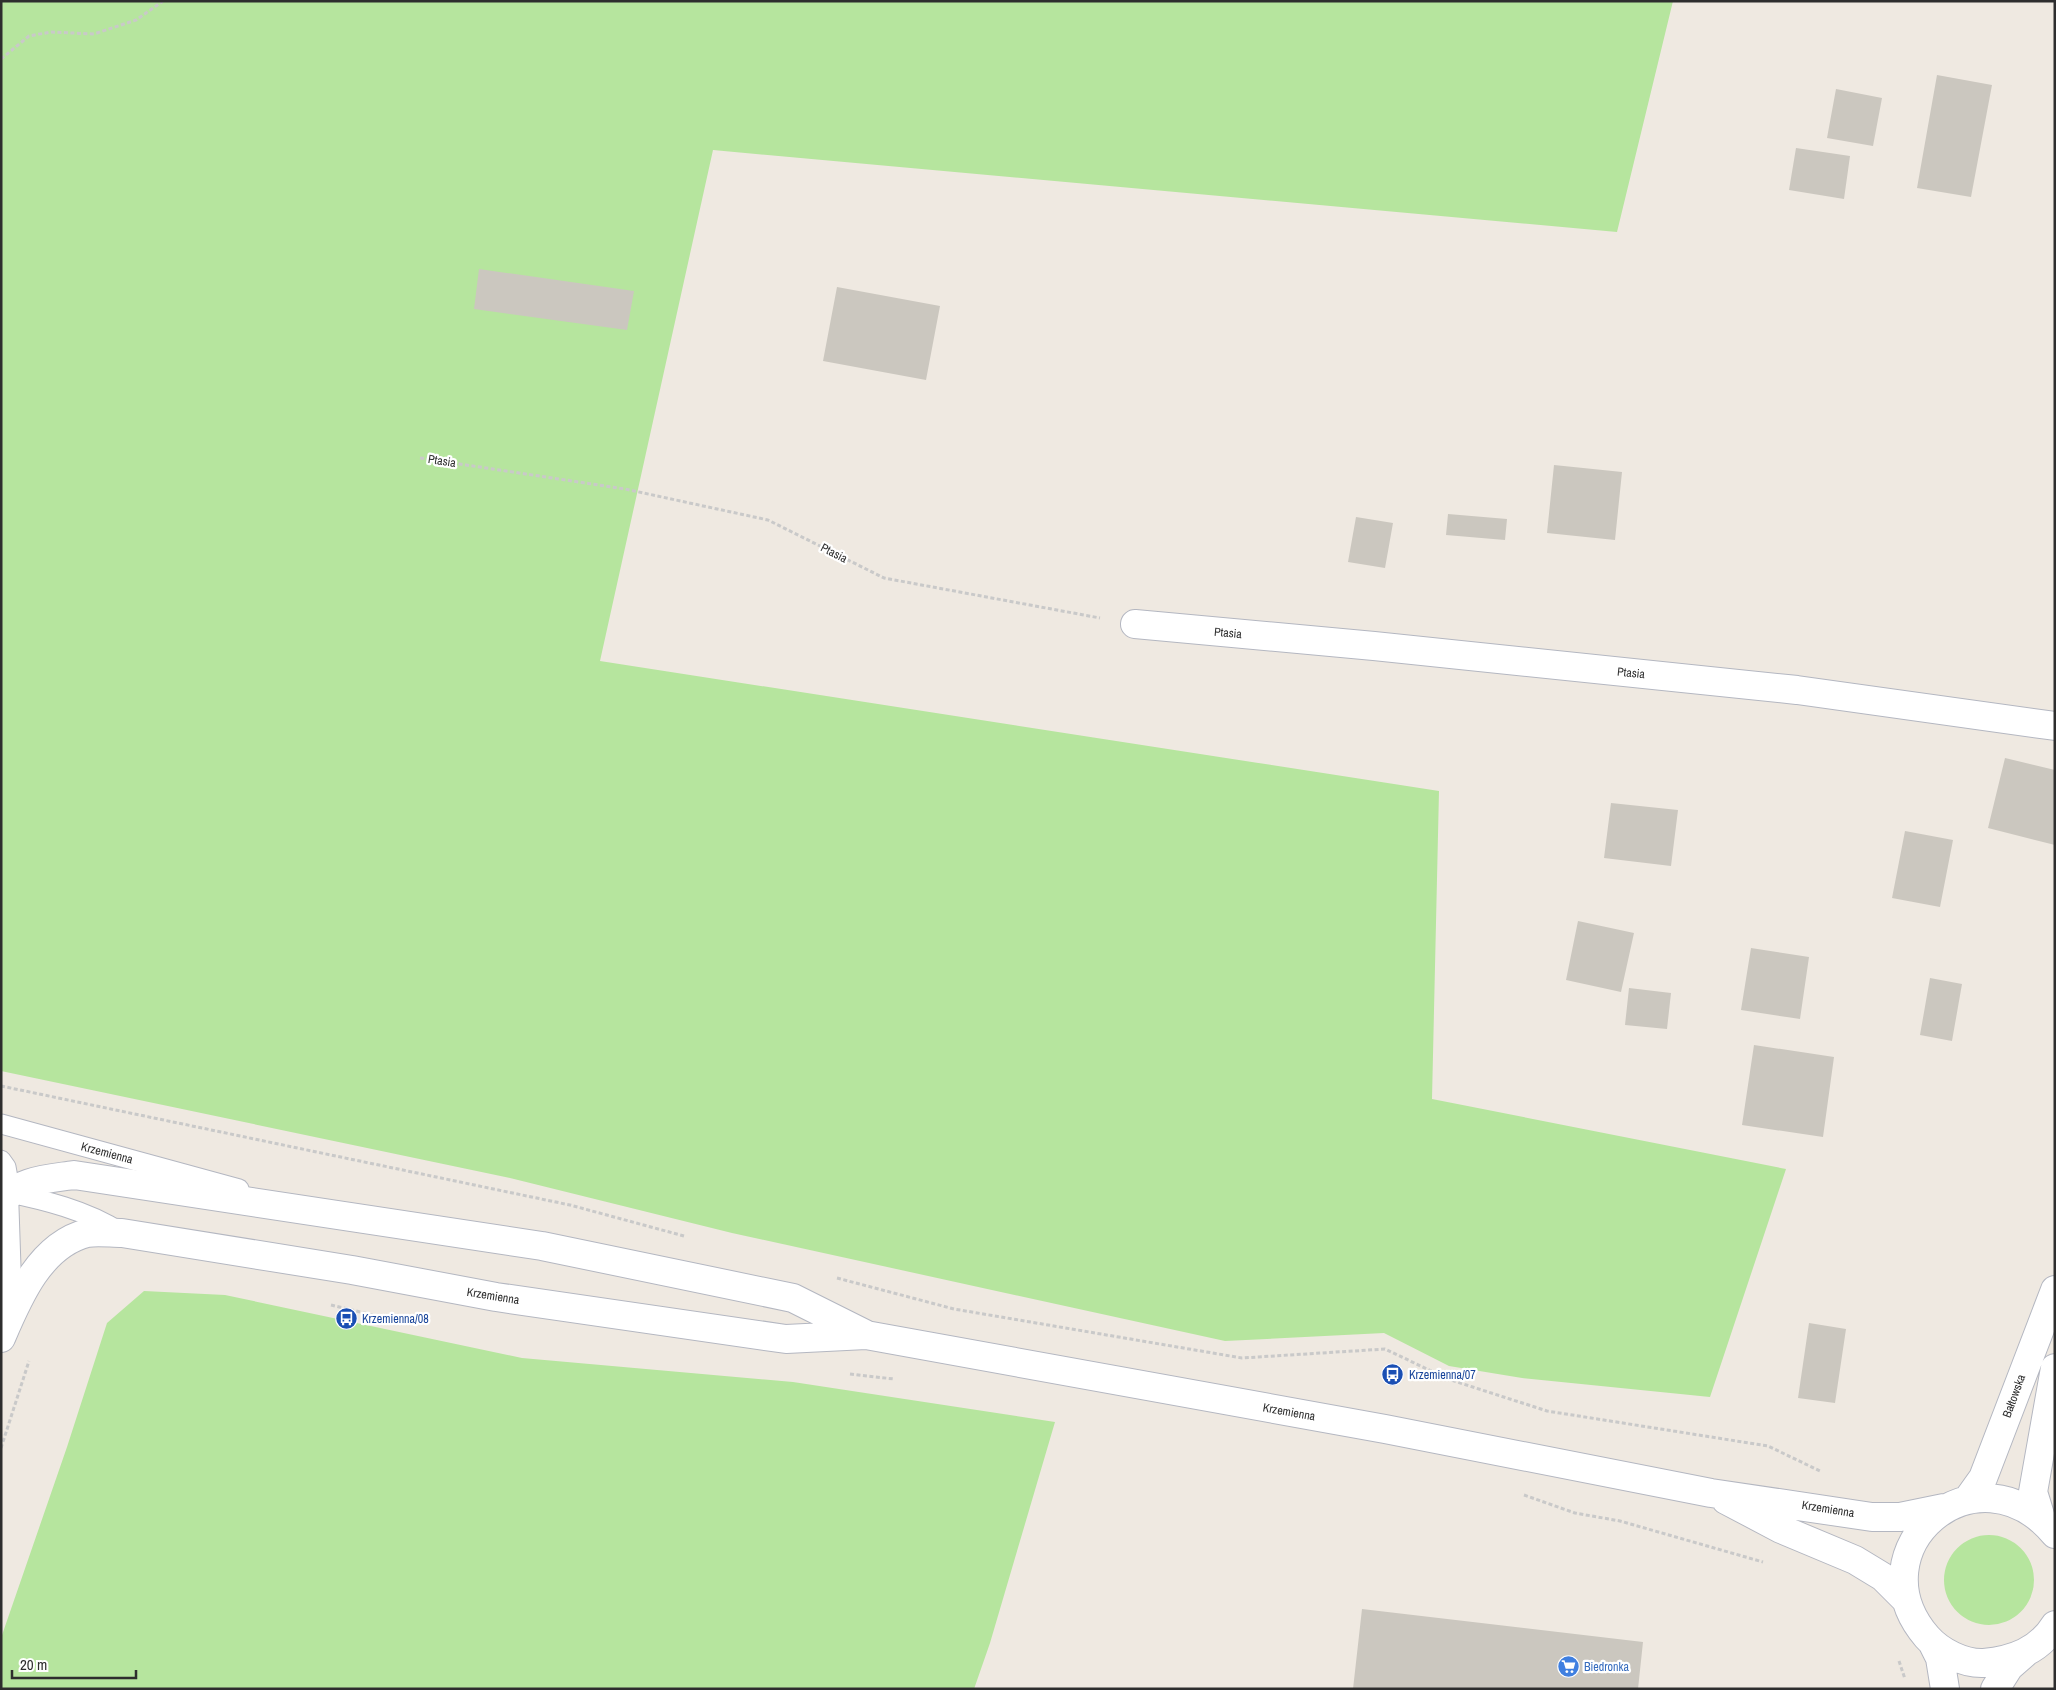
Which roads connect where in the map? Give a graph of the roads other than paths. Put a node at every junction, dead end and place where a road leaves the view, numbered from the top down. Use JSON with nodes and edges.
{"nodes":[{"id":1,"x":1135,"y":624,"type":"road end"},
{"id":2,"x":2055,"y":726,"type":"edge"},
{"id":3,"x":1,"y":1124,"type":"edge"},
{"id":4,"x":1,"y":1160,"type":"edge"},
{"id":5,"x":4,"y":1195,"type":"edge"},
{"id":6,"x":329,"y":1214,"type":"junction"},
{"id":7,"x":122,"y":1233,"type":"junction"},
{"id":8,"x":2055,"y":1290,"type":"edge"},
{"id":9,"x":3,"y":1333,"type":"edge"},
{"id":10,"x":866,"y":1334,"type":"junction"},
{"id":11,"x":2055,"y":1368,"type":"edge"},
{"id":12,"x":1712,"y":1492,"type":"junction"},
{"id":13,"x":1956,"y":1504,"type":"junction"},
{"id":14,"x":2048,"y":1526,"type":"edge"},
{"id":15,"x":1905,"y":1599,"type":"junction"},
{"id":16,"x":2053,"y":1630,"type":"edge"},
{"id":17,"x":1933,"y":1644,"type":"junction"},
{"id":18,"x":2026,"y":1652,"type":"junction"},
{"id":19,"x":1945,"y":1689,"type":"edge"},
{"id":20,"x":1994,"y":1689,"type":"edge"}],
"edges":[{"from":1,"to":2,"type":"main road","name":"Ptasia"},
{"from":3,"to":6,"type":"lane","name":"Krzemienna"},
{"from":4,"to":5,"type":"lane"},
{"from":5,"to":6,"type":"main road","name":"Krzemienna"},
{"from":5,"to":7,"type":"lane","name":"Krzemienna"},
{"from":5,"to":9,"type":"lane"},
{"from":6,"to":10,"type":"main road","name":"Krzemienna"},
{"from":7,"to":9,"type":"main road","name":"Krzemienna"},
{"from":7,"to":10,"type":"main road","name":"Krzemienna"},
{"from":8,"to":13,"type":"main road","name":"Bałtowska"},
{"from":10,"to":12,"type":"main road","name":"Krzemienna"},
{"from":11,"to":14,"type":"main road"},
{"from":12,"to":13,"type":"main road","name":"Krzemienna"},
{"from":12,"to":15,"type":"main road","name":"Krzemienna"},
{"from":13,"to":14,"type":"main road","name":"Krzemienna"},
{"from":13,"to":15,"type":"main road","name":"Bałtowska"},
{"from":15,"to":17,"type":"main road"},
{"from":16,"to":18,"type":"main road"},
{"from":17,"to":18,"type":"main road"},
{"from":17,"to":19,"type":"main road"},
{"from":18,"to":20,"type":"main road"}]}
